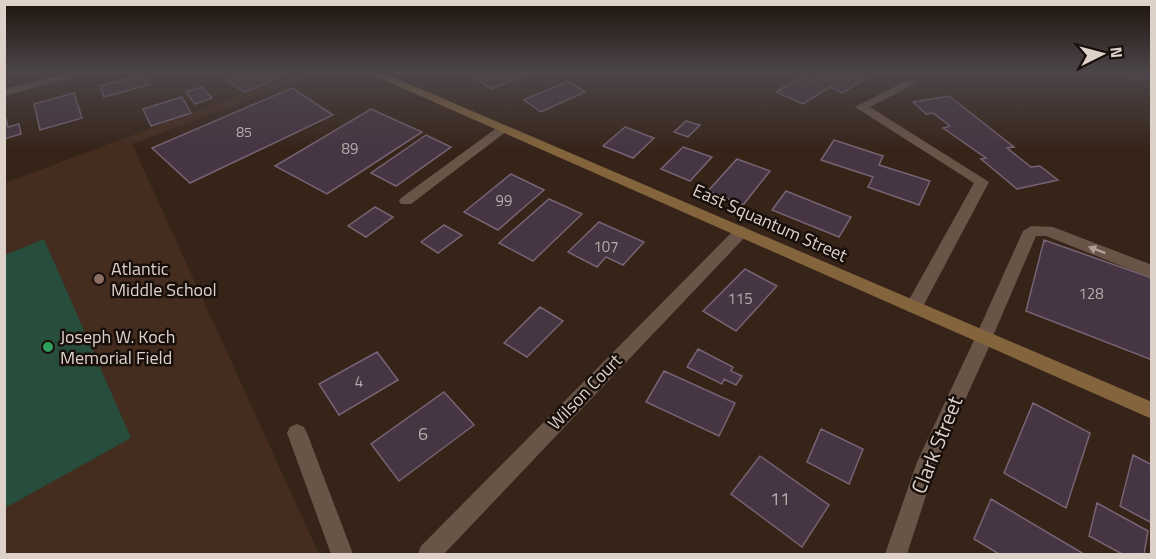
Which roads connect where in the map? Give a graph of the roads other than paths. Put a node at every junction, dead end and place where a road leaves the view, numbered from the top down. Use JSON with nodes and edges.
{"nodes":[{"id":1,"x":433,"y":98,"type":"edge"},
{"id":2,"x":879,"y":98,"type":"edge"},
{"id":3,"x":502,"y":128,"type":"junction"},
{"id":4,"x":406,"y":201,"type":"dead end"},
{"id":5,"x":742,"y":231,"type":"junction"},
{"id":6,"x":1152,"y":272,"type":"edge"},
{"id":7,"x":914,"y":307,"type":"junction"},
{"id":8,"x":984,"y":338,"type":"junction"},
{"id":9,"x":1152,"y":411,"type":"edge"},
{"id":10,"x":297,"y":433,"type":"dead end"},
{"id":11,"x":342,"y":555,"type":"edge"},
{"id":12,"x":429,"y":555,"type":"edge"},
{"id":13,"x":896,"y":555,"type":"edge"}],
"edges":[{"from":1,"to":3,"type":"main road","name":"East Squantum Street"},
{"from":2,"to":7,"type":"street"},
{"from":3,"to":4,"type":"street"},
{"from":3,"to":5,"type":"main road","name":"East Squantum Street"},
{"from":5,"to":7,"type":"main road","name":"East Squantum Street"},
{"from":5,"to":12,"type":"street","name":"Wilson Court"},
{"from":6,"to":8,"type":"street","name":"Clark Street","one_way":true},
{"from":7,"to":8,"type":"main road","name":"East Squantum Street"},
{"from":8,"to":9,"type":"main road","name":"East Squantum Street"},
{"from":8,"to":13,"type":"street","name":"Clark Street"},
{"from":10,"to":11,"type":"street"}]}
